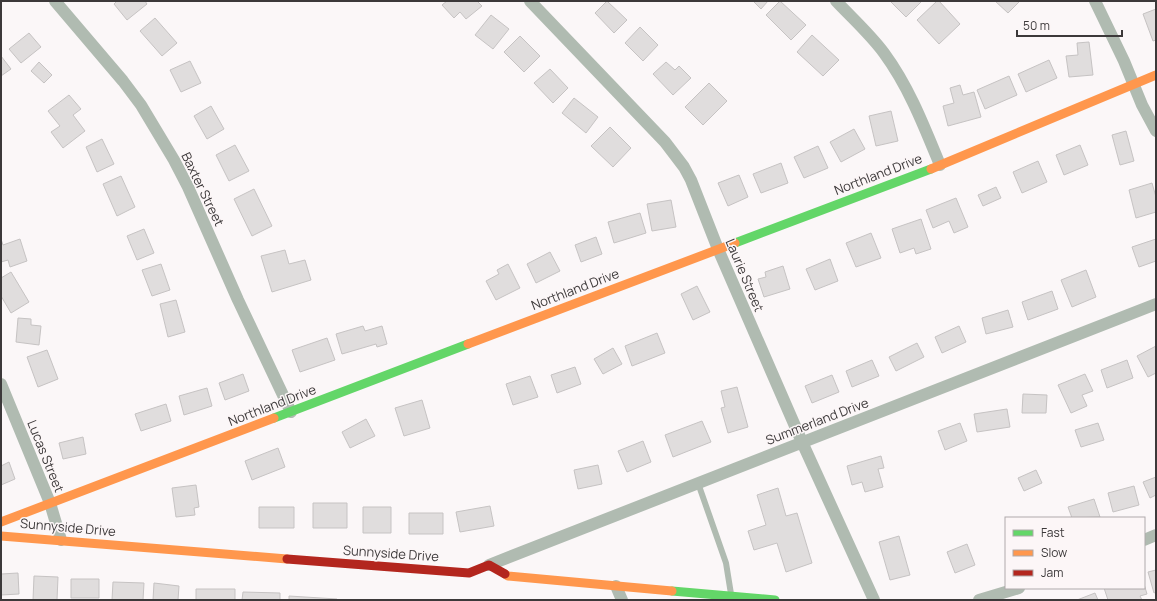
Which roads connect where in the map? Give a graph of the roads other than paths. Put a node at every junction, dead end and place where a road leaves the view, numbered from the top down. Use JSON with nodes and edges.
{"nodes":[{"id":1,"x":55,"y":1,"type":"edge"},
{"id":2,"x":530,"y":1,"type":"edge"},
{"id":3,"x":836,"y":1,"type":"edge"},
{"id":4,"x":1095,"y":1,"type":"edge"},
{"id":5,"x":1156,"y":76,"type":"edge"},
{"id":6,"x":1134,"y":85,"type":"junction"},
{"id":7,"x":1156,"y":131,"type":"edge"},
{"id":8,"x":940,"y":165,"type":"junction"},
{"id":9,"x":718,"y":249,"type":"junction"},
{"id":10,"x":1156,"y":304,"type":"edge"},
{"id":11,"x":1,"y":384,"type":"edge"},
{"id":12,"x":291,"y":412,"type":"junction"},
{"id":13,"x":802,"y":442,"type":"junction"},
{"id":14,"x":698,"y":483,"type":"junction"},
{"id":15,"x":50,"y":503,"type":"junction"},
{"id":16,"x":1,"y":522,"type":"edge"},
{"id":17,"x":1156,"y":535,"type":"edge"},
{"id":18,"x":1,"y":536,"type":"edge"},
{"id":19,"x":61,"y":540,"type":"junction"},
{"id":20,"x":1145,"y":540,"type":"edge"},
{"id":21,"x":489,"y":565,"type":"junction"},
{"id":22,"x":616,"y":586,"type":"junction"},
{"id":23,"x":1016,"y":589,"type":"edge"},
{"id":24,"x":731,"y":596,"type":"junction"},
{"id":25,"x":622,"y":600,"type":"edge"},
{"id":26,"x":775,"y":600,"type":"edge"},
{"id":27,"x":874,"y":600,"type":"edge"},
{"id":28,"x":979,"y":600,"type":"edge"}],
"edges":[{"from":1,"to":12,"type":"street","name":"Baxter Street"},
{"from":2,"to":9,"type":"street","name":"Laurie Street"},
{"from":3,"to":8,"type":"street"},
{"from":4,"to":6,"type":"street"},
{"from":5,"to":6,"type":"street","name":"Northland Drive"},
{"from":6,"to":7,"type":"street"},
{"from":6,"to":8,"type":"street","name":"Northland Drive"},
{"from":8,"to":9,"type":"street","name":"Northland Drive"},
{"from":9,"to":12,"type":"street","name":"Northland Drive"},
{"from":9,"to":13,"type":"street","name":"Laurie Street"},
{"from":10,"to":13,"type":"street","name":"Summerland Drive"},
{"from":11,"to":15,"type":"street","name":"Lucas Street"},
{"from":12,"to":15,"type":"street","name":"Northland Drive"},
{"from":13,"to":14,"type":"street","name":"Summerland Drive"},
{"from":13,"to":27,"type":"street","name":"Laurie Street"},
{"from":14,"to":21,"type":"street","name":"Summerland Drive"},
{"from":14,"to":24,"type":"lane"},
{"from":15,"to":16,"type":"street","name":"Northland Drive"},
{"from":15,"to":19,"type":"street","name":"Lucas Street"},
{"from":17,"to":20,"type":"street"},
{"from":18,"to":19,"type":"street","name":"Sunnyside Drive"},
{"from":19,"to":21,"type":"street","name":"Sunnyside Drive"},
{"from":21,"to":22,"type":"street"},
{"from":22,"to":24,"type":"street"},
{"from":22,"to":25,"type":"street"},
{"from":23,"to":28,"type":"street"},
{"from":24,"to":26,"type":"street"}]}
